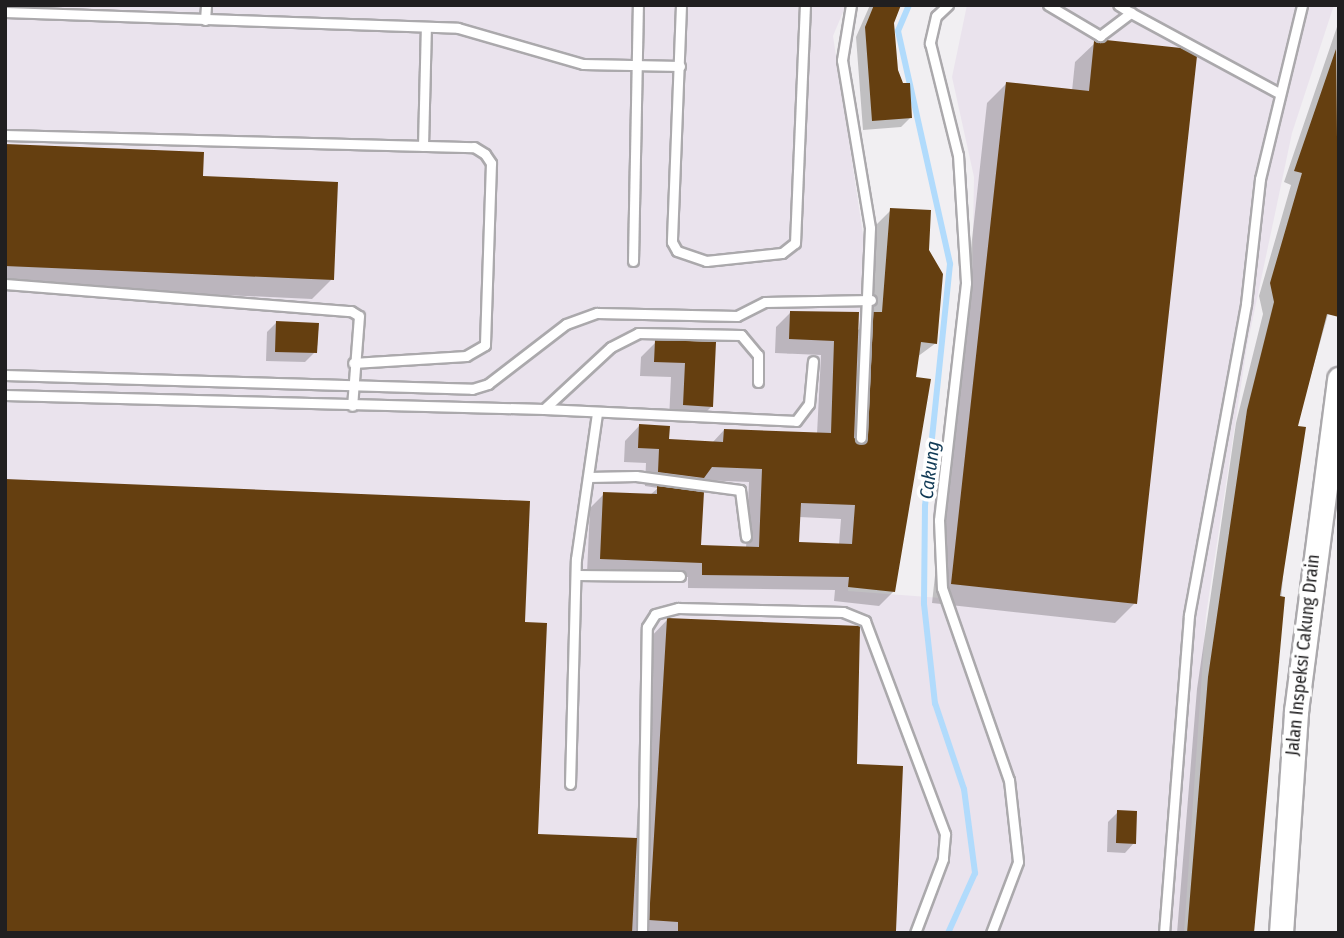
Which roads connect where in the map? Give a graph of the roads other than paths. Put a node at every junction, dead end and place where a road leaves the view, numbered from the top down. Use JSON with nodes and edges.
{"nodes":[{"id":1,"x":206,"y":5,"type":"edge"},
{"id":2,"x":638,"y":5,"type":"edge"},
{"id":3,"x":681,"y":5,"type":"edge"},
{"id":4,"x":805,"y":5,"type":"edge"},
{"id":5,"x":851,"y":5,"type":"edge"},
{"id":6,"x":948,"y":5,"type":"edge"},
{"id":7,"x":1048,"y":5,"type":"edge"},
{"id":8,"x":1118,"y":5,"type":"edge"},
{"id":9,"x":1302,"y":5,"type":"edge"},
{"id":10,"x":5,"y":12,"type":"edge"},
{"id":11,"x":1131,"y":13,"type":"junction"},
{"id":12,"x":205,"y":20,"type":"junction"},
{"id":13,"x":426,"y":27,"type":"junction"},
{"id":14,"x":680,"y":66,"type":"junction"},
{"id":15,"x":635,"y":67,"type":"junction"},
{"id":16,"x":1277,"y":92,"type":"junction"},
{"id":17,"x":5,"y":135,"type":"edge"},
{"id":18,"x":423,"y":146,"type":"junction"},
{"id":19,"x":633,"y":261,"type":"dead end"},
{"id":20,"x":5,"y":284,"type":"edge"},
{"id":21,"x":871,"y":300,"type":"junction"},
{"id":22,"x":813,"y":360,"type":"dead end"},
{"id":23,"x":353,"y":363,"type":"junction"},
{"id":24,"x":5,"y":375,"type":"edge"},
{"id":25,"x":1339,"y":379,"type":"edge"},
{"id":26,"x":758,"y":382,"type":"dead end"},
{"id":27,"x":352,"y":385,"type":"junction"},
{"id":28,"x":5,"y":395,"type":"edge"},
{"id":29,"x":352,"y":406,"type":"junction"},
{"id":30,"x":544,"y":409,"type":"junction"},
{"id":31,"x":597,"y":414,"type":"junction"},
{"id":32,"x":861,"y":438,"type":"dead end"},
{"id":33,"x":589,"y":477,"type":"junction"},
{"id":34,"x":746,"y":537,"type":"dead end"},
{"id":35,"x":577,"y":575,"type":"junction"},
{"id":36,"x":680,"y":576,"type":"dead end"},
{"id":37,"x":570,"y":784,"type":"dead end"},
{"id":38,"x":642,"y":933,"type":"edge"},
{"id":39,"x":915,"y":933,"type":"edge"},
{"id":40,"x":991,"y":933,"type":"edge"},
{"id":41,"x":1164,"y":933,"type":"edge"},
{"id":42,"x":1281,"y":933,"type":"edge"}],
"edges":[{"from":1,"to":12,"type":"lane"},
{"from":2,"to":15,"type":"lane"},
{"from":3,"to":14,"type":"lane"},
{"from":4,"to":14,"type":"lane"},
{"from":5,"to":21,"type":"lane"},
{"from":6,"to":40,"type":"lane"},
{"from":7,"to":11,"type":"lane"},
{"from":8,"to":11,"type":"lane"},
{"from":9,"to":16,"type":"lane"},
{"from":10,"to":12,"type":"lane"},
{"from":11,"to":16,"type":"lane"},
{"from":12,"to":13,"type":"lane"},
{"from":13,"to":15,"type":"lane"},
{"from":13,"to":18,"type":"lane"},
{"from":14,"to":15,"type":"lane"},
{"from":15,"to":19,"type":"lane"},
{"from":16,"to":41,"type":"lane"},
{"from":17,"to":18,"type":"lane"},
{"from":18,"to":23,"type":"lane"},
{"from":20,"to":23,"type":"lane"},
{"from":21,"to":27,"type":"lane"},
{"from":21,"to":32,"type":"lane"},
{"from":22,"to":31,"type":"lane"},
{"from":23,"to":27,"type":"lane"},
{"from":24,"to":27,"type":"lane"},
{"from":25,"to":42,"type":"street","name":"Jalan Inspeksi Cakung Drain"},
{"from":26,"to":30,"type":"lane"},
{"from":27,"to":29,"type":"lane"},
{"from":28,"to":29,"type":"lane"},
{"from":29,"to":30,"type":"lane"},
{"from":30,"to":31,"type":"lane"},
{"from":31,"to":33,"type":"lane"},
{"from":33,"to":34,"type":"lane"},
{"from":33,"to":35,"type":"lane"},
{"from":35,"to":36,"type":"lane"},
{"from":35,"to":37,"type":"lane"},
{"from":38,"to":39,"type":"lane"}]}
